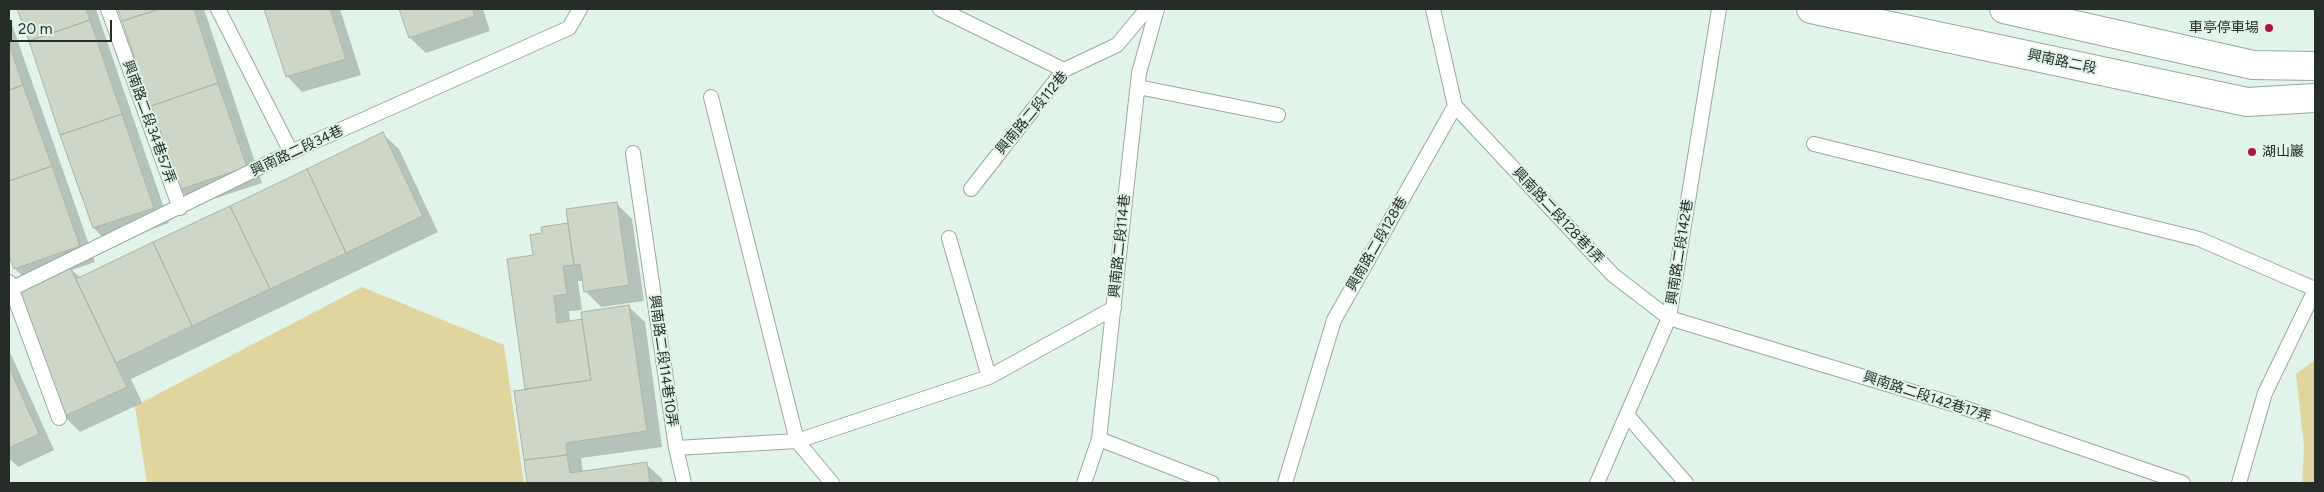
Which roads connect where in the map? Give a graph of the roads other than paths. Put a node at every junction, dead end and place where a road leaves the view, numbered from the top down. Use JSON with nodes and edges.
{"nodes":[{"id":1,"x":108,"y":9,"type":"edge"},
{"id":2,"x":218,"y":9,"type":"edge"},
{"id":3,"x":580,"y":9,"type":"edge"},
{"id":4,"x":940,"y":9,"type":"edge"},
{"id":5,"x":1147,"y":9,"type":"edge"},
{"id":6,"x":1157,"y":9,"type":"edge"},
{"id":7,"x":1434,"y":9,"type":"edge"},
{"id":8,"x":1719,"y":9,"type":"edge"},
{"id":9,"x":1811,"y":9,"type":"edge"},
{"id":10,"x":2004,"y":9,"type":"edge"},
{"id":11,"x":2315,"y":66,"type":"edge"},
{"id":12,"x":1064,"y":70,"type":"junction"},
{"id":13,"x":1138,"y":87,"type":"junction"},
{"id":14,"x":711,"y":97,"type":"dead end"},
{"id":15,"x":2315,"y":98,"type":"edge"},
{"id":16,"x":1455,"y":106,"type":"junction"},
{"id":17,"x":1278,"y":114,"type":"dead end"},
{"id":18,"x":1814,"y":144,"type":"dead end"},
{"id":19,"x":292,"y":152,"type":"junction"},
{"id":20,"x":633,"y":153,"type":"dead end"},
{"id":21,"x":971,"y":189,"type":"dead end"},
{"id":22,"x":180,"y":208,"type":"junction"},
{"id":23,"x":949,"y":238,"type":"dead end"},
{"id":24,"x":10,"y":287,"type":"edge"},
{"id":25,"x":2315,"y":289,"type":"edge"},
{"id":26,"x":1114,"y":308,"type":"junction"},
{"id":27,"x":1669,"y":318,"type":"junction"},
{"id":28,"x":989,"y":377,"type":"junction"},
{"id":29,"x":1627,"y":415,"type":"junction"},
{"id":30,"x":59,"y":418,"type":"dead end"},
{"id":31,"x":1099,"y":439,"type":"junction"},
{"id":32,"x":797,"y":441,"type":"junction"},
{"id":33,"x":676,"y":448,"type":"junction"},
{"id":34,"x":684,"y":483,"type":"edge"},
{"id":35,"x":832,"y":483,"type":"edge"},
{"id":36,"x":1084,"y":483,"type":"edge"},
{"id":37,"x":1212,"y":483,"type":"edge"},
{"id":38,"x":1285,"y":483,"type":"edge"},
{"id":39,"x":1597,"y":483,"type":"edge"},
{"id":40,"x":1686,"y":483,"type":"edge"},
{"id":41,"x":2183,"y":483,"type":"edge"},
{"id":42,"x":2239,"y":483,"type":"edge"}],
"edges":[{"from":1,"to":22,"type":"lane","name":"興南路二段34巷57弄"},
{"from":2,"to":19,"type":"lane"},
{"from":3,"to":19,"type":"lane","name":"興南路二段34巷"},
{"from":4,"to":12,"type":"lane"},
{"from":5,"to":12,"type":"lane","name":"興南路二段112巷"},
{"from":6,"to":13,"type":"lane","name":"興南路二段114巷"},
{"from":7,"to":16,"type":"lane"},
{"from":8,"to":27,"type":"lane","name":"興南路二段142巷"},
{"from":9,"to":15,"type":"street","name":"興南路二段"},
{"from":10,"to":11,"type":"street"},
{"from":12,"to":21,"type":"lane","name":"興南路二段112巷"},
{"from":13,"to":17,"type":"lane"},
{"from":13,"to":26,"type":"lane","name":"興南路二段114巷"},
{"from":14,"to":32,"type":"lane"},
{"from":16,"to":27,"type":"lane","name":"興南路二段128巷1弄"},
{"from":16,"to":38,"type":"lane","name":"興南路二段128巷"},
{"from":18,"to":25,"type":"lane"},
{"from":19,"to":22,"type":"lane","name":"興南路二段34巷"},
{"from":20,"to":33,"type":"lane","name":"興南路二段114巷10弄"},
{"from":22,"to":24,"type":"lane","name":"興南路二段34巷"},
{"from":23,"to":28,"type":"lane"},
{"from":24,"to":30,"type":"lane"},
{"from":25,"to":42,"type":"lane"},
{"from":26,"to":28,"type":"lane"},
{"from":26,"to":31,"type":"lane","name":"興南路二段114巷"},
{"from":27,"to":29,"type":"lane","name":"興南路二段142巷"},
{"from":27,"to":41,"type":"lane","name":"興南路二段142巷17弄"},
{"from":28,"to":32,"type":"lane"},
{"from":29,"to":39,"type":"lane","name":"興南路二段142巷"},
{"from":29,"to":40,"type":"lane"},
{"from":31,"to":36,"type":"lane","name":"興南路二段114巷"},
{"from":31,"to":37,"type":"lane"},
{"from":32,"to":33,"type":"lane"},
{"from":32,"to":35,"type":"lane"},
{"from":33,"to":34,"type":"lane","name":"興南路二段114巷10弄"}]}
